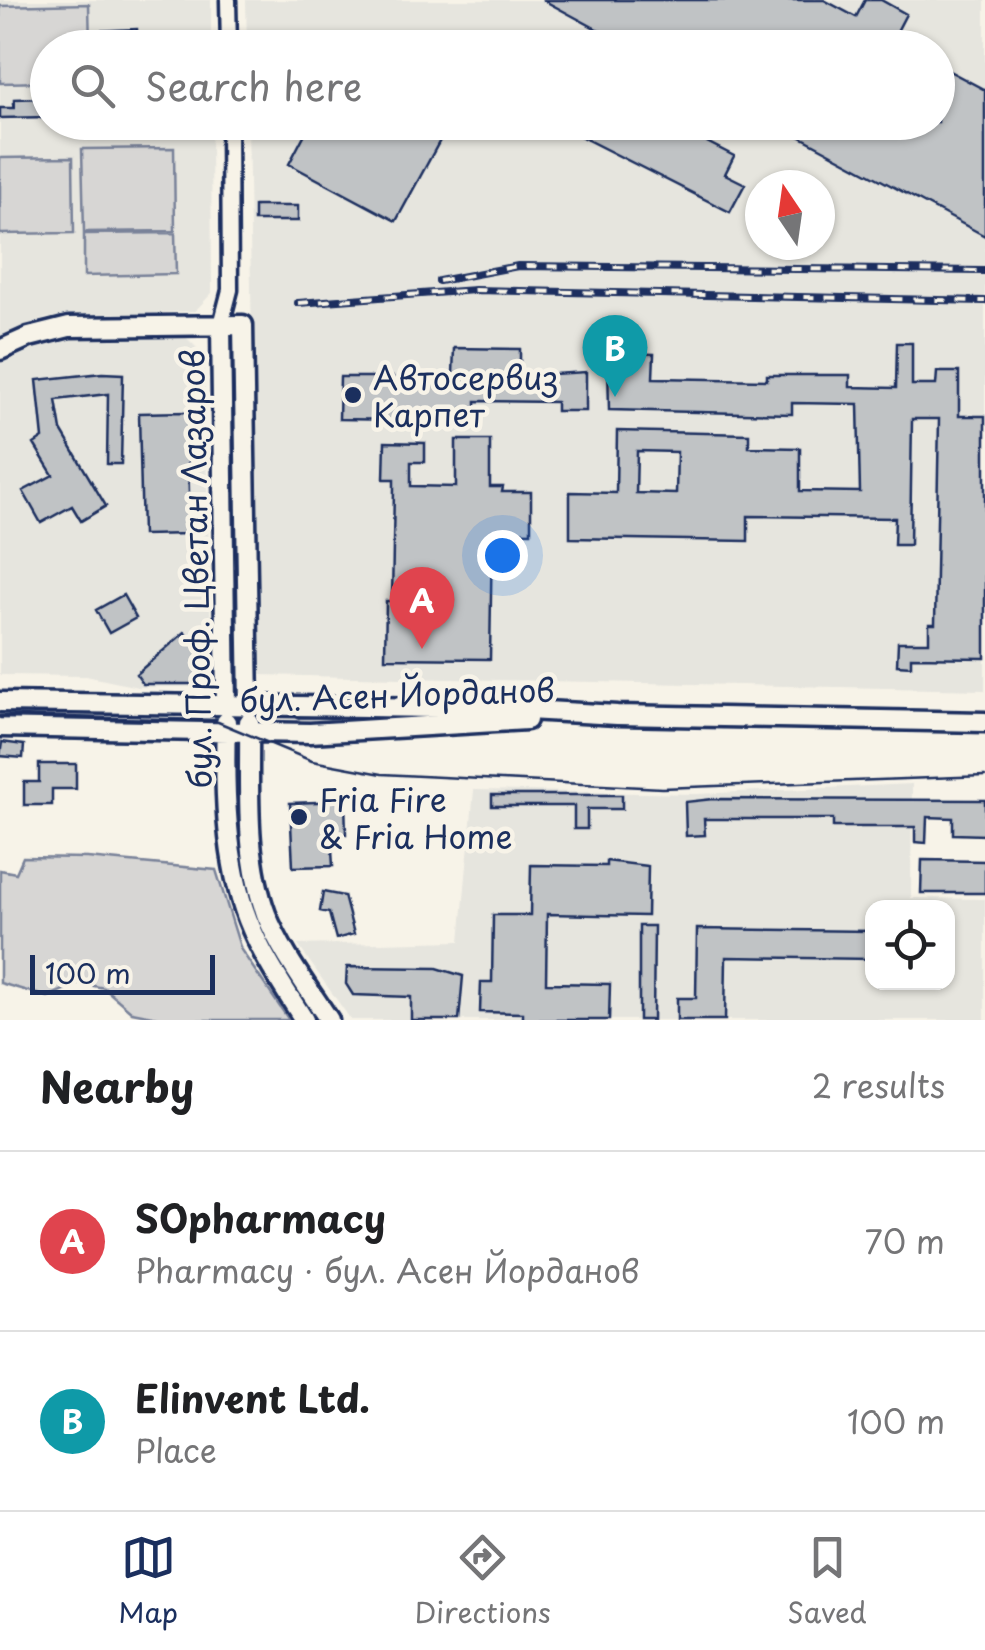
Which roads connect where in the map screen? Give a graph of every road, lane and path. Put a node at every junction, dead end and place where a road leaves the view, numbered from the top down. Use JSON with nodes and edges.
{"nodes":[{"id":1,"x":228,"y":0,"type":"edge"},
{"id":2,"x":229,"y":30,"type":"edge"},
{"id":3,"x":229,"y":140,"type":"edge"},
{"id":4,"x":230,"y":290,"type":"junction"},
{"id":5,"x":221,"y":325,"type":"junction"},
{"id":6,"x":243,"y":325,"type":"junction"},
{"id":7,"x":0,"y":350,"type":"edge"},
{"id":8,"x":0,"y":702,"type":"edge"},
{"id":9,"x":226,"y":707,"type":"junction"},
{"id":10,"x":248,"y":707,"type":"junction"},
{"id":11,"x":617,"y":715,"type":"junction"},
{"id":12,"x":985,"y":722,"type":"edge"},
{"id":13,"x":0,"y":726,"type":"edge"},
{"id":14,"x":225,"y":731,"type":"junction"},
{"id":15,"x":249,"y":732,"type":"junction"},
{"id":16,"x":304,"y":1020,"type":"edge"},
{"id":17,"x":329,"y":1020,"type":"edge"}],
"edges":[{"from":1,"to":2,"type":"street"},
{"from":3,"to":4,"type":"street"},
{"from":4,"to":5,"type":"street"},
{"from":4,"to":6,"type":"street"},
{"from":5,"to":6,"type":"main road"},
{"from":5,"to":7,"type":"main road","name":"бул. Проф. Цветан Лазаров"},
{"from":5,"to":9,"type":"main road","name":"бул. Проф. Цветан Лазаров"},
{"from":6,"to":10,"type":"main road","name":"бул. Проф. Цветан Лазаров"},
{"from":8,"to":9,"type":"main road","name":"бул. Асен Йорданов"},
{"from":9,"to":10,"type":"main road","name":"бул. Асен Йорданов"},
{"from":9,"to":14,"type":"main road","name":"бул. Проф. Цветан Лазаров"},
{"from":10,"to":11,"type":"main road","name":"бул. Асен Йорданов"},
{"from":10,"to":15,"type":"main road","name":"бул. Проф. Цветан Лазаров"},
{"from":11,"to":12,"type":"main road","name":"бул. Асен Йорданов"},
{"from":11,"to":15,"type":"main road","name":"бул. Асен Йорданов"},
{"from":13,"to":14,"type":"main road","name":"бул. Асен Йорданов"},
{"from":14,"to":15,"type":"main road","name":"бул. Асен Йорданов"},
{"from":14,"to":16,"type":"main road","name":"бул. Проф. Цветан Лазаров"},
{"from":15,"to":17,"type":"main road","name":"бул. Проф. Цветан Лазаров"}]}
